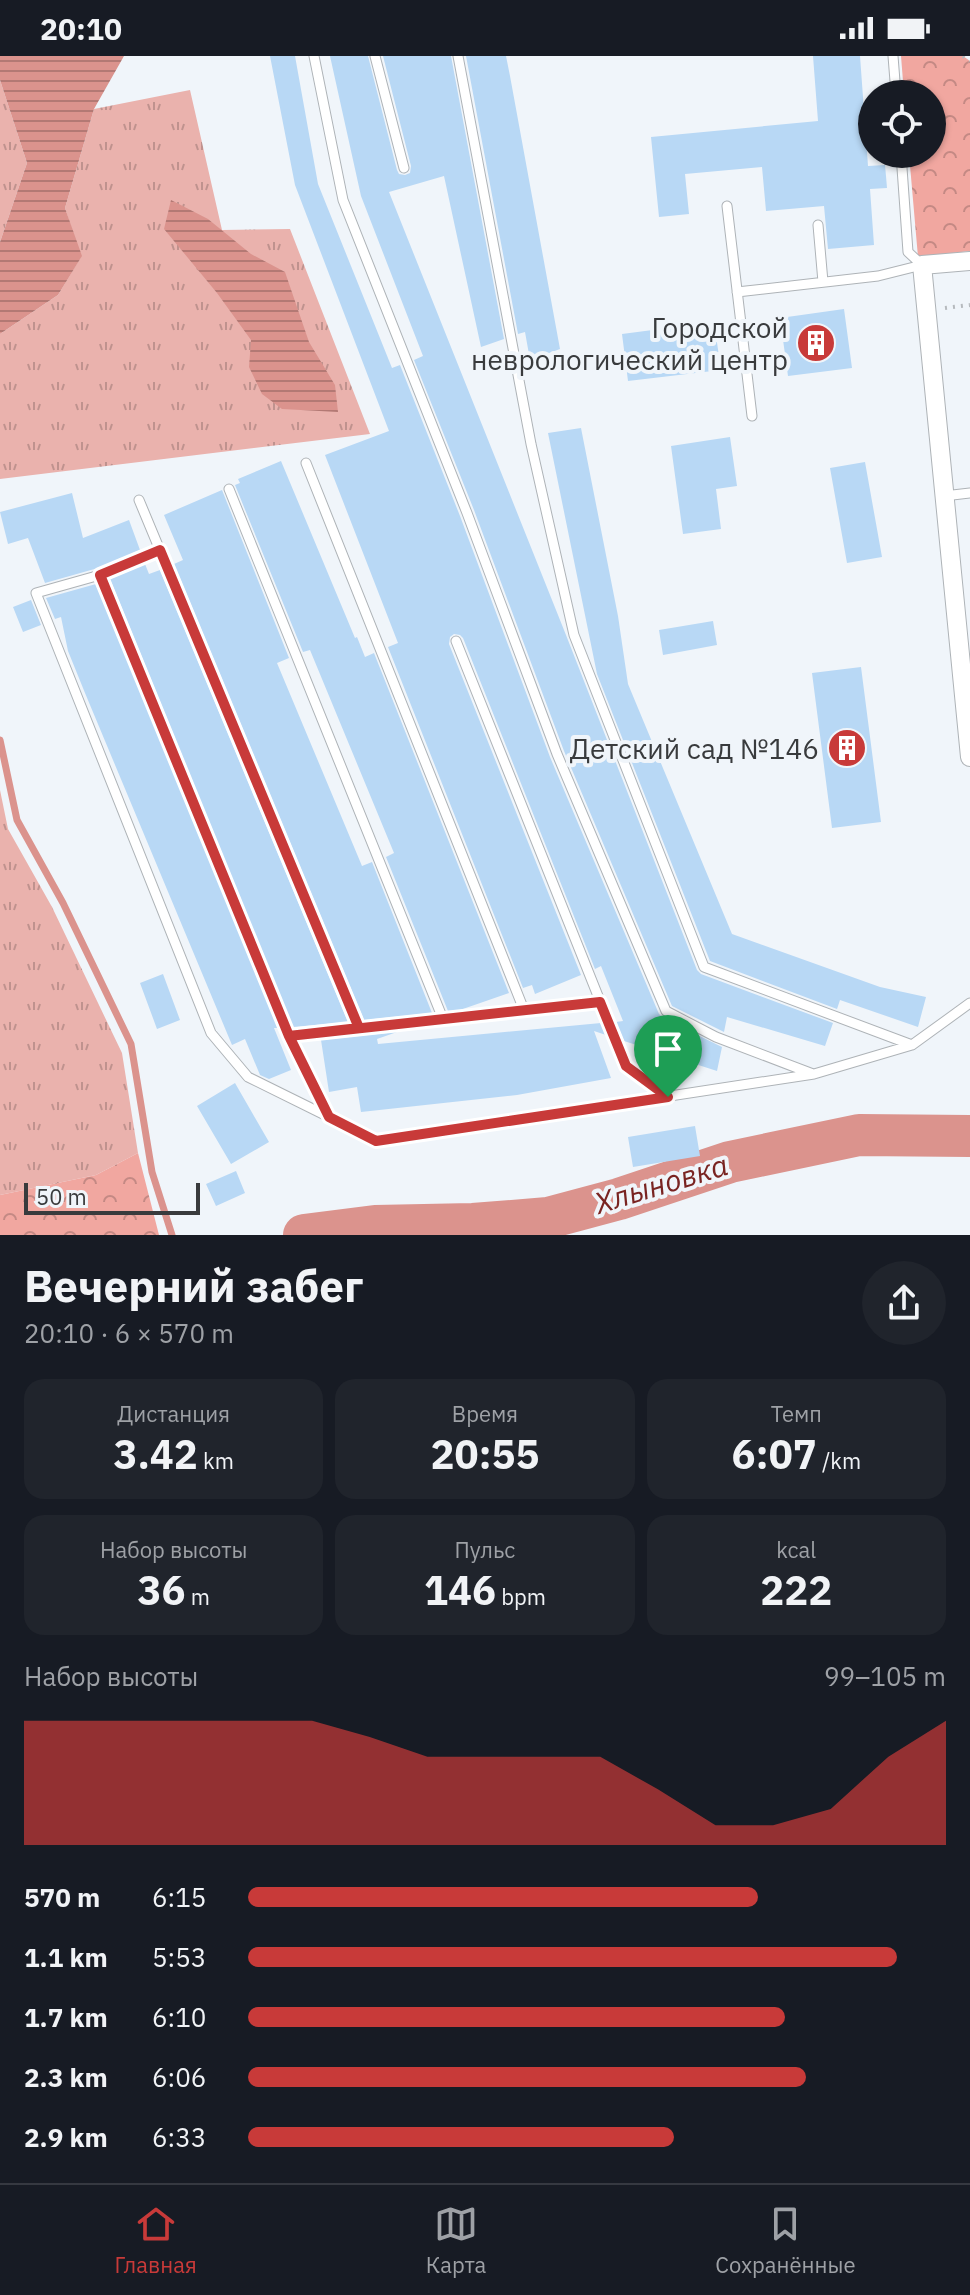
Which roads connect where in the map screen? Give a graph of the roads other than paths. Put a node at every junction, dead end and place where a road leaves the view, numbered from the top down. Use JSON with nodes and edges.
{"nodes":[{"id":1,"x":314,"y":56,"type":"edge"},
{"id":2,"x":375,"y":56,"type":"edge"},
{"id":3,"x":458,"y":56,"type":"edge"},
{"id":4,"x":893,"y":56,"type":"edge"},
{"id":5,"x":895,"y":80,"type":"edge"},
{"id":6,"x":404,"y":168,"type":"dead end"},
{"id":7,"x":902,"y":168,"type":"edge"},
{"id":8,"x":727,"y":206,"type":"dead end"},
{"id":9,"x":818,"y":225,"type":"dead end"},
{"id":10,"x":970,"y":261,"type":"edge"},
{"id":11,"x":922,"y":265,"type":"junction"},
{"id":12,"x":823,"y":282,"type":"junction"},
{"id":13,"x":737,"y":292,"type":"junction"},
{"id":14,"x":752,"y":416,"type":"dead end"},
{"id":15,"x":306,"y":463,"type":"dead end"},
{"id":16,"x":229,"y":489,"type":"dead end"},
{"id":17,"x":970,"y":493,"type":"edge"},
{"id":18,"x":944,"y":496,"type":"junction"},
{"id":19,"x":139,"y":500,"type":"dead end"},
{"id":20,"x":160,"y":550,"type":"junction"},
{"id":21,"x":100,"y":575,"type":"junction"},
{"id":22,"x":456,"y":641,"type":"dead end"},
{"id":23,"x":966,"y":666,"type":"edge"},
{"id":24,"x":970,"y":757,"type":"edge"},
{"id":25,"x":600,"y":1002,"type":"junction"},
{"id":26,"x":970,"y":1003,"type":"edge"},
{"id":27,"x":524,"y":1010,"type":"junction"},
{"id":28,"x":443,"y":1019,"type":"junction"},
{"id":29,"x":359,"y":1028,"type":"junction"},
{"id":30,"x":289,"y":1036,"type":"junction"},
{"id":31,"x":912,"y":1045,"type":"junction"},
{"id":32,"x":814,"y":1074,"type":"junction"},
{"id":33,"x":668,"y":1097,"type":"junction"},
{"id":34,"x":329,"y":1117,"type":"junction"}],
"edges":[{"from":1,"to":32,"type":"lane"},
{"from":2,"to":6,"type":"lane"},
{"from":3,"to":31,"type":"lane"},
{"from":4,"to":5,"type":"lane"},
{"from":7,"to":11,"type":"lane"},
{"from":8,"to":13,"type":"lane"},
{"from":9,"to":12,"type":"lane"},
{"from":10,"to":11,"type":"street"},
{"from":11,"to":12,"type":"lane"},
{"from":11,"to":18,"type":"street"},
{"from":12,"to":13,"type":"lane"},
{"from":13,"to":14,"type":"lane"},
{"from":15,"to":27,"type":"lane"},
{"from":16,"to":28,"type":"lane"},
{"from":17,"to":18,"type":"lane"},
{"from":18,"to":23,"type":"street"},
{"from":19,"to":20,"type":"lane"},
{"from":20,"to":21,"type":"lane"},
{"from":20,"to":29,"type":"lane"},
{"from":21,"to":30,"type":"lane"},
{"from":21,"to":34,"type":"lane"},
{"from":22,"to":25,"type":"lane"},
{"from":23,"to":24,"type":"street"},
{"from":25,"to":27,"type":"lane"},
{"from":25,"to":33,"type":"lane"},
{"from":26,"to":31,"type":"lane"},
{"from":27,"to":28,"type":"lane"},
{"from":28,"to":29,"type":"lane"},
{"from":29,"to":30,"type":"lane"},
{"from":30,"to":34,"type":"lane"},
{"from":31,"to":32,"type":"lane"},
{"from":32,"to":33,"type":"lane"},
{"from":33,"to":34,"type":"lane"}]}
